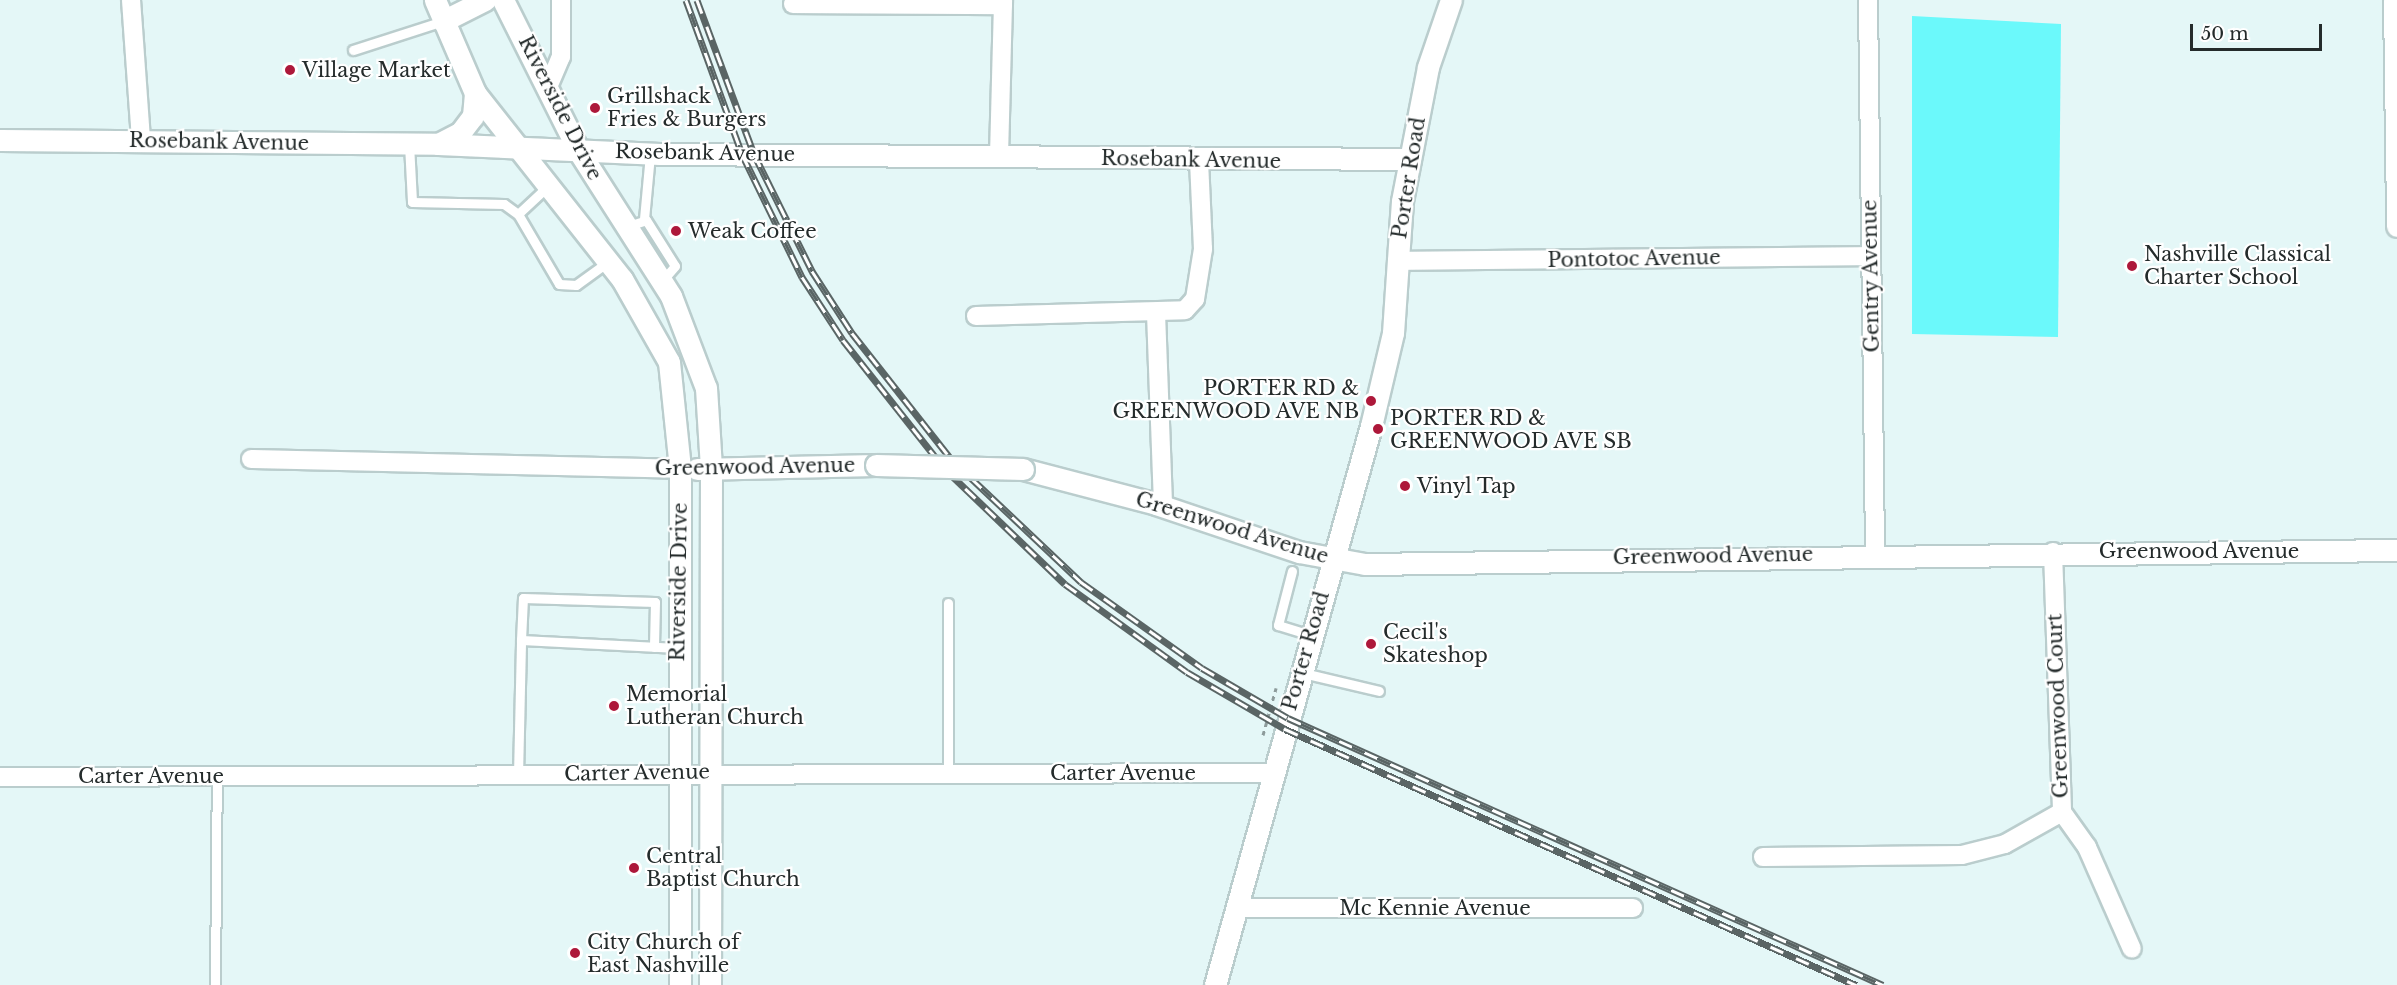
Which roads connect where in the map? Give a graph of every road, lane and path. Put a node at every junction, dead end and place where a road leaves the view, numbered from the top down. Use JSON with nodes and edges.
{"nodes":[{"id":1,"x":130,"y":0,"type":"edge"},
{"id":2,"x":435,"y":0,"type":"edge"},
{"id":3,"x":485,"y":0,"type":"edge"},
{"id":4,"x":503,"y":0,"type":"edge"},
{"id":5,"x":561,"y":0,"type":"edge"},
{"id":6,"x":1452,"y":0,"type":"edge"},
{"id":7,"x":1868,"y":0,"type":"edge"},
{"id":8,"x":2394,"y":0,"type":"edge"},
{"id":9,"x":1003,"y":2,"type":"edge"},
{"id":10,"x":793,"y":4,"type":"dead end"},
{"id":11,"x":442,"y":21,"type":"junction"},
{"id":12,"x":353,"y":50,"type":"dead end"},
{"id":13,"x":548,"y":87,"type":"junction"},
{"id":14,"x":475,"y":93,"type":"junction"},
{"id":15,"x":0,"y":140,"type":"edge"},
{"id":16,"x":141,"y":140,"type":"junction"},
{"id":17,"x":409,"y":144,"type":"junction"},
{"id":18,"x":438,"y":144,"type":"junction"},
{"id":19,"x":516,"y":148,"type":"junction"},
{"id":20,"x":578,"y":150,"type":"junction"},
{"id":21,"x":650,"y":154,"type":"junction"},
{"id":22,"x":999,"y":156,"type":"junction"},
{"id":23,"x":1410,"y":159,"type":"junction"},
{"id":24,"x":1199,"y":160,"type":"junction"},
{"id":25,"x":547,"y":187,"type":"junction"},
{"id":26,"x":518,"y":214,"type":"junction"},
{"id":27,"x":2397,"y":226,"type":"edge"},
{"id":28,"x":635,"y":229,"type":"junction"},
{"id":29,"x":1870,"y":256,"type":"junction"},
{"id":30,"x":1397,"y":261,"type":"junction"},
{"id":31,"x":608,"y":262,"type":"junction"},
{"id":32,"x":1156,"y":313,"type":"junction"},
{"id":33,"x":976,"y":316,"type":"dead end"},
{"id":34,"x":251,"y":459,"type":"dead end"},
{"id":35,"x":711,"y":468,"type":"junction"},
{"id":36,"x":680,"y":469,"type":"junction"},
{"id":37,"x":1163,"y":506,"type":"junction"},
{"id":38,"x":2397,"y":550,"type":"edge"},
{"id":39,"x":2053,"y":552,"type":"junction"},
{"id":40,"x":1875,"y":553,"type":"junction"},
{"id":41,"x":1331,"y":561,"type":"junction"},
{"id":42,"x":1292,"y":571,"type":"dead end"},
{"id":43,"x":948,"y":603,"type":"dead end"},
{"id":44,"x":1311,"y":635,"type":"junction"},
{"id":45,"x":521,"y":640,"type":"junction"},
{"id":46,"x":654,"y":647,"type":"junction"},
{"id":47,"x":678,"y":648,"type":"junction"},
{"id":48,"x":709,"y":648,"type":"junction"},
{"id":49,"x":1300,"y":673,"type":"junction"},
{"id":50,"x":1276,"y":688,"type":"dead end"},
{"id":51,"x":1379,"y":691,"type":"dead end"},
{"id":52,"x":1263,"y":726,"type":"dead end"},
{"id":53,"x":676,"y":772,"type":"junction"},
{"id":54,"x":710,"y":772,"type":"junction"},
{"id":55,"x":948,"y":773,"type":"junction"},
{"id":56,"x":1274,"y":773,"type":"junction"},
{"id":57,"x":518,"y":775,"type":"junction"},
{"id":58,"x":217,"y":776,"type":"junction"},
{"id":59,"x":0,"y":777,"type":"edge"},
{"id":60,"x":2062,"y":812,"type":"junction"},
{"id":61,"x":1763,"y":857,"type":"dead end"},
{"id":62,"x":1236,"y":908,"type":"junction"},
{"id":63,"x":1633,"y":908,"type":"dead end"},
{"id":64,"x":2132,"y":950,"type":"dead end"},
{"id":65,"x":215,"y":985,"type":"edge"},
{"id":66,"x":680,"y":985,"type":"edge"},
{"id":67,"x":710,"y":985,"type":"edge"},
{"id":68,"x":1215,"y":985,"type":"edge"}],
"edges":[{"from":1,"to":16,"type":"street"},
{"from":2,"to":11,"type":"street","name":"Riverside Drive"},
{"from":3,"to":11,"type":"street"},
{"from":4,"to":13,"type":"street","name":"Riverside Drive"},
{"from":5,"to":13,"type":"street"},
{"from":6,"to":23,"type":"street","name":"Porter Road"},
{"from":7,"to":29,"type":"street","name":"Gentry Avenue"},
{"from":8,"to":27,"type":"street"},
{"from":9,"to":10,"type":"street"},
{"from":9,"to":22,"type":"street"},
{"from":11,"to":12,"type":"lane"},
{"from":11,"to":14,"type":"street","name":"Riverside Drive"},
{"from":13,"to":20,"type":"street","name":"Riverside Drive"},
{"from":14,"to":18,"type":"street"},
{"from":14,"to":19,"type":"street","name":"Riverside Drive"},
{"from":15,"to":16,"type":"street","name":"Rosebank Avenue"},
{"from":16,"to":17,"type":"street","name":"Rosebank Avenue"},
{"from":17,"to":18,"type":"street","name":"Rosebank Avenue"},
{"from":17,"to":26,"type":"lane"},
{"from":18,"to":19,"type":"street","name":"Rosebank Avenue"},
{"from":19,"to":20,"type":"street","name":"Rosebank Avenue"},
{"from":19,"to":25,"type":"street","name":"Riverside Drive"},
{"from":20,"to":21,"type":"street","name":"Rosebank Avenue"},
{"from":20,"to":28,"type":"street","name":"Riverside Drive"},
{"from":21,"to":22,"type":"street","name":"Rosebank Avenue"},
{"from":21,"to":28,"type":"lane"},
{"from":22,"to":24,"type":"street","name":"Rosebank Avenue"},
{"from":23,"to":24,"type":"street","name":"Rosebank Avenue"},
{"from":23,"to":30,"type":"street","name":"Porter Road"},
{"from":24,"to":32,"type":"street"},
{"from":25,"to":26,"type":"lane"},
{"from":25,"to":31,"type":"street","name":"Riverside Drive"},
{"from":26,"to":31,"type":"lane"},
{"from":28,"to":31,"type":"street"},
{"from":28,"to":35,"type":"street","name":"Riverside Drive"},
{"from":29,"to":30,"type":"street","name":"Pontotoc Avenue"},
{"from":29,"to":40,"type":"street","name":"Gentry Avenue"},
{"from":30,"to":41,"type":"street","name":"Porter Road"},
{"from":31,"to":36,"type":"street","name":"Riverside Drive"},
{"from":32,"to":33,"type":"street"},
{"from":32,"to":37,"type":"street"},
{"from":34,"to":36,"type":"street","name":"Greenwood Avenue"},
{"from":35,"to":36,"type":"street","name":"Greenwood Avenue"},
{"from":35,"to":37,"type":"street","name":"Greenwood Avenue","bridge":true},
{"from":35,"to":48,"type":"street","name":"Riverside Drive"},
{"from":36,"to":47,"type":"street","name":"Riverside Drive"},
{"from":37,"to":41,"type":"street","name":"Greenwood Avenue"},
{"from":38,"to":39,"type":"street","name":"Greenwood Avenue"},
{"from":39,"to":40,"type":"street","name":"Greenwood Avenue"},
{"from":39,"to":60,"type":"street","name":"Greenwood Court"},
{"from":40,"to":41,"type":"street","name":"Greenwood Avenue"},
{"from":41,"to":44,"type":"street","name":"Porter Road"},
{"from":42,"to":44,"type":"lane"},
{"from":43,"to":55,"type":"lane"},
{"from":44,"to":49,"type":"street","name":"Porter Road"},
{"from":45,"to":46,"type":"lane"},
{"from":45,"to":46,"type":"lane"},
{"from":45,"to":57,"type":"lane"},
{"from":46,"to":47,"type":"lane"},
{"from":47,"to":48,"type":"street"},
{"from":47,"to":53,"type":"street","name":"Riverside Drive"},
{"from":48,"to":54,"type":"street","name":"Riverside Drive"},
{"from":49,"to":51,"type":"lane"},
{"from":49,"to":56,"type":"street","name":"Porter Road"},
{"from":50,"to":52,"type":"path"},
{"from":53,"to":54,"type":"street","name":"Carter Avenue"},
{"from":53,"to":57,"type":"street","name":"Carter Avenue"},
{"from":53,"to":66,"type":"street","name":"Riverside Drive"},
{"from":54,"to":55,"type":"street","name":"Carter Avenue"},
{"from":54,"to":67,"type":"street","name":"Riverside Drive"},
{"from":55,"to":56,"type":"street","name":"Carter Avenue"},
{"from":56,"to":62,"type":"street","name":"Porter Road"},
{"from":57,"to":58,"type":"street","name":"Carter Avenue"},
{"from":58,"to":59,"type":"street","name":"Carter Avenue"},
{"from":58,"to":65,"type":"lane"},
{"from":60,"to":61,"type":"street"},
{"from":60,"to":64,"type":"street","name":"Greenwood Court"},
{"from":62,"to":63,"type":"street","name":"Mc Kennie Avenue"},
{"from":62,"to":68,"type":"street","name":"Porter Road"}]}
